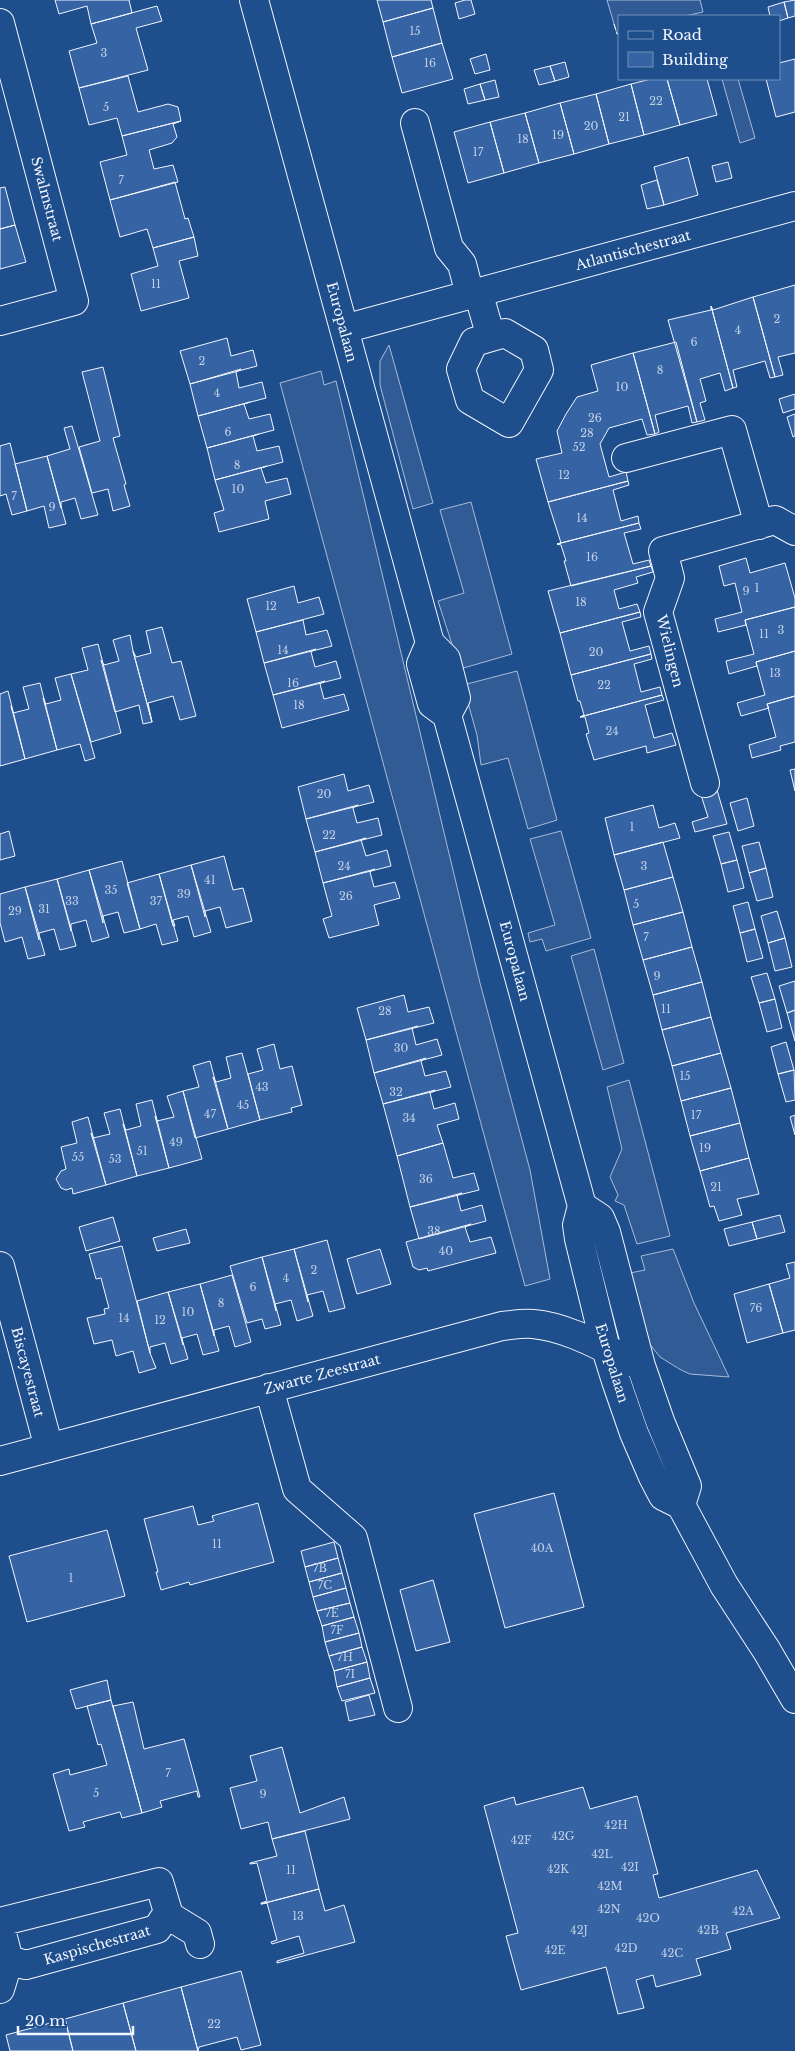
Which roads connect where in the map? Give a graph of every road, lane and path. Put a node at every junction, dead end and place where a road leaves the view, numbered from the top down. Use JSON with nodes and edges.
{"nodes":[{"id":1,"x":254,"y":0,"type":"edge"},
{"id":2,"x":0,"y":23,"type":"edge"},
{"id":3,"x":415,"y":123,"type":"dead end"},
{"id":4,"x":795,"y":206,"type":"edge"},
{"id":5,"x":474,"y":293,"type":"junction"},
{"id":6,"x":0,"y":321,"type":"edge"},
{"id":7,"x":344,"y":329,"type":"junction"},
{"id":8,"x":491,"y":337,"type":"dead end"},
{"id":9,"x":626,"y":458,"type":"dead end"},
{"id":10,"x":759,"y":525,"type":"junction"},
{"id":11,"x":795,"y":531,"type":"edge"},
{"id":12,"x":701,"y":772,"type":"dead end"},
{"id":13,"x":582,"y":1206,"type":"junction"},
{"id":14,"x":0,"y":1266,"type":"edge"},
{"id":15,"x":606,"y":1348,"type":"junction"},
{"id":16,"x":641,"y":1366,"type":"junction"},
{"id":17,"x":268,"y":1388,"type":"junction"},
{"id":18,"x":49,"y":1448,"type":"junction"},
{"id":19,"x":0,"y":1461,"type":"edge"},
{"id":20,"x":681,"y":1505,"type":"junction"},
{"id":21,"x":795,"y":1699,"type":"edge"},
{"id":22,"x":398,"y":1708,"type":"dead end"},
{"id":23,"x":166,"y":1914,"type":"junction"},
{"id":24,"x":0,"y":1924,"type":"edge"},
{"id":25,"x":202,"y":1936,"type":"dead end"},
{"id":26,"x":9,"y":1960,"type":"junction"},
{"id":27,"x":0,"y":1989,"type":"edge"}],
"edges":[{"from":1,"to":7,"type":"street","name":"Europalaan"},
{"from":2,"to":6,"type":"street","name":"Swalmstraat"},
{"from":3,"to":5,"type":"street"},
{"from":4,"to":5,"type":"street","name":"Atlantischestraat"},
{"from":5,"to":7,"type":"street","name":"Atlantischestraat"},
{"from":5,"to":8,"type":"street"},
{"from":7,"to":13,"type":"street","name":"Europalaan"},
{"from":9,"to":10,"type":"street"},
{"from":10,"to":11,"type":"street","name":"Wielingen"},
{"from":10,"to":12,"type":"street","name":"Wielingen"},
{"from":13,"to":15,"type":"street","name":"Europalaan"},
{"from":13,"to":16,"type":"street","name":"Europalaan"},
{"from":14,"to":18,"type":"street","name":"Biscayestraat"},
{"from":15,"to":16,"type":"street","name":"Zwarte Zeestraat"},
{"from":15,"to":17,"type":"street","name":"Zwarte Zeestraat"},
{"from":15,"to":20,"type":"street","name":"Europalaan"},
{"from":16,"to":20,"type":"street","name":"Europalaan"},
{"from":17,"to":18,"type":"street","name":"Zwarte Zeestraat"},
{"from":17,"to":22,"type":"street"},
{"from":18,"to":19,"type":"street","name":"Zwarte Zeestraat"},
{"from":20,"to":21,"type":"street","name":"Europalaan"},
{"from":23,"to":24,"type":"street","name":"Kaspischestraat"},
{"from":23,"to":25,"type":"street"},
{"from":23,"to":26,"type":"street","name":"Kaspischestraat"},
{"from":24,"to":26,"type":"street","name":"Kaspischestraat"},
{"from":26,"to":27,"type":"street"}]}
